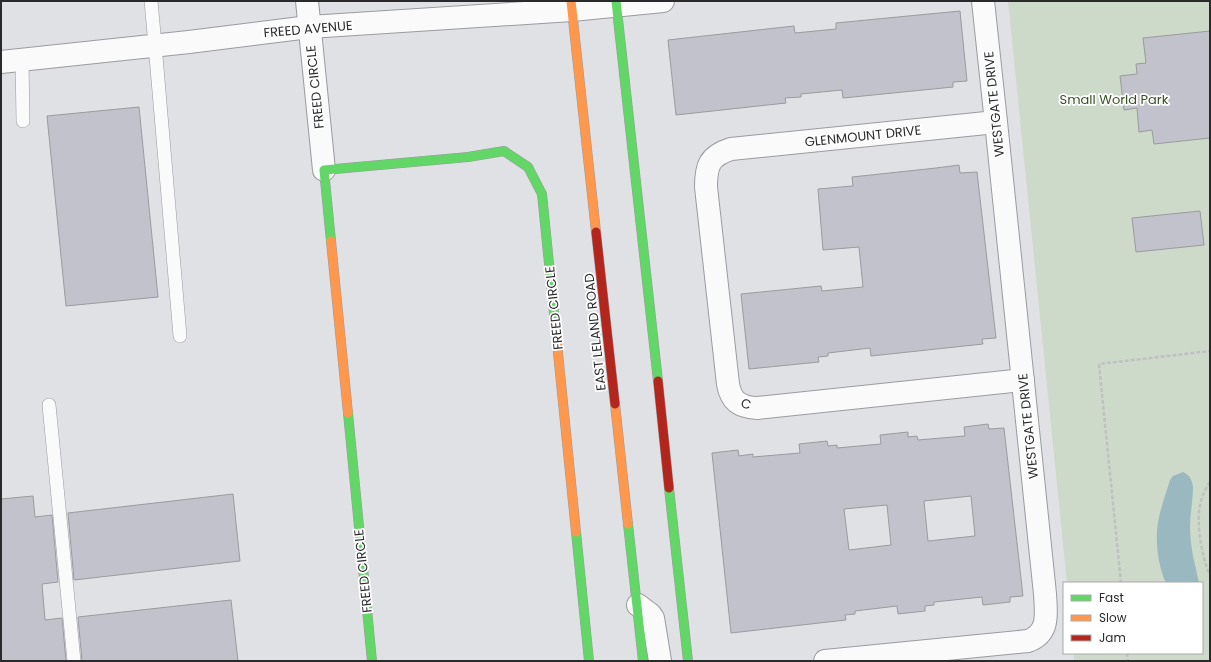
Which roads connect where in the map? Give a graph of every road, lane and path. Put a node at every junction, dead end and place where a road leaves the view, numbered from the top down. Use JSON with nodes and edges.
{"nodes":[{"id":1,"x":151,"y":1,"type":"edge"},
{"id":2,"x":307,"y":1,"type":"edge"},
{"id":3,"x":663,"y":1,"type":"edge"},
{"id":4,"x":982,"y":1,"type":"edge"},
{"id":5,"x":616,"y":3,"type":"edge"},
{"id":6,"x":572,"y":6,"type":"edge"},
{"id":7,"x":309,"y":27,"type":"junction"},
{"id":8,"x":155,"y":45,"type":"junction"},
{"id":9,"x":11,"y":61,"type":"edge"},
{"id":10,"x":23,"y":122,"type":"dead end"},
{"id":11,"x":996,"y":122,"type":"junction"},
{"id":12,"x":730,"y":149,"type":"joint"},
{"id":13,"x":324,"y":170,"type":"junction"},
{"id":14,"x":180,"y":336,"type":"dead end"},
{"id":15,"x":1210,"y":351,"type":"edge"},
{"id":16,"x":1023,"y":380,"type":"junction"},
{"id":17,"x":49,"y":405,"type":"dead end"},
{"id":18,"x":1210,"y":482,"type":"edge"},
{"id":19,"x":1210,"y":575,"type":"edge"},
{"id":20,"x":1120,"y":582,"type":"edge"},
{"id":21,"x":638,"y":605,"type":"junction"},
{"id":22,"x":74,"y":661,"type":"edge"},
{"id":23,"x":372,"y":661,"type":"edge"},
{"id":24,"x":589,"y":661,"type":"edge"},
{"id":25,"x":643,"y":661,"type":"edge"},
{"id":26,"x":660,"y":661,"type":"edge"},
{"id":27,"x":688,"y":661,"type":"edge"},
{"id":28,"x":825,"y":661,"type":"edge"}],
"edges":[{"from":1,"to":8,"type":"lane"},
{"from":2,"to":7,"type":"street","name":"FREED CIRCLE"},
{"from":3,"to":5,"type":"street","name":"FREED AVENUE"},
{"from":4,"to":11,"type":"street","name":"WESTGATE DRIVE"},
{"from":5,"to":6,"type":"street","name":"FREED AVENUE"},
{"from":5,"to":27,"type":"main road"},
{"from":6,"to":7,"type":"street","name":"FREED AVENUE"},
{"from":6,"to":21,"type":"main road","name":"EAST LELAND ROAD"},
{"from":7,"to":8,"type":"street","name":"FREED AVENUE"},
{"from":7,"to":13,"type":"street","name":"FREED CIRCLE"},
{"from":8,"to":9,"type":"street","name":"FREED AVENUE"},
{"from":8,"to":14,"type":"lane"},
{"from":9,"to":10,"type":"lane"},
{"from":11,"to":12,"type":"street","name":"GLENMOUNT DRIVE"},
{"from":11,"to":16,"type":"street","name":"WESTGATE DRIVE"},
{"from":12,"to":16,"type":"street","name":"C"},
{"from":13,"to":23,"type":"main road","name":"FREED CIRCLE"},
{"from":13,"to":24,"type":"main road","name":"FREED CIRCLE"},
{"from":15,"to":20,"type":"path"},
{"from":16,"to":28,"type":"street","name":"WESTGATE DRIVE"},
{"from":17,"to":22,"type":"lane"},
{"from":18,"to":19,"type":"path"},
{"from":21,"to":25,"type":"main road","name":"EAST LELAND ROAD"},
{"from":21,"to":26,"type":"street"}]}
